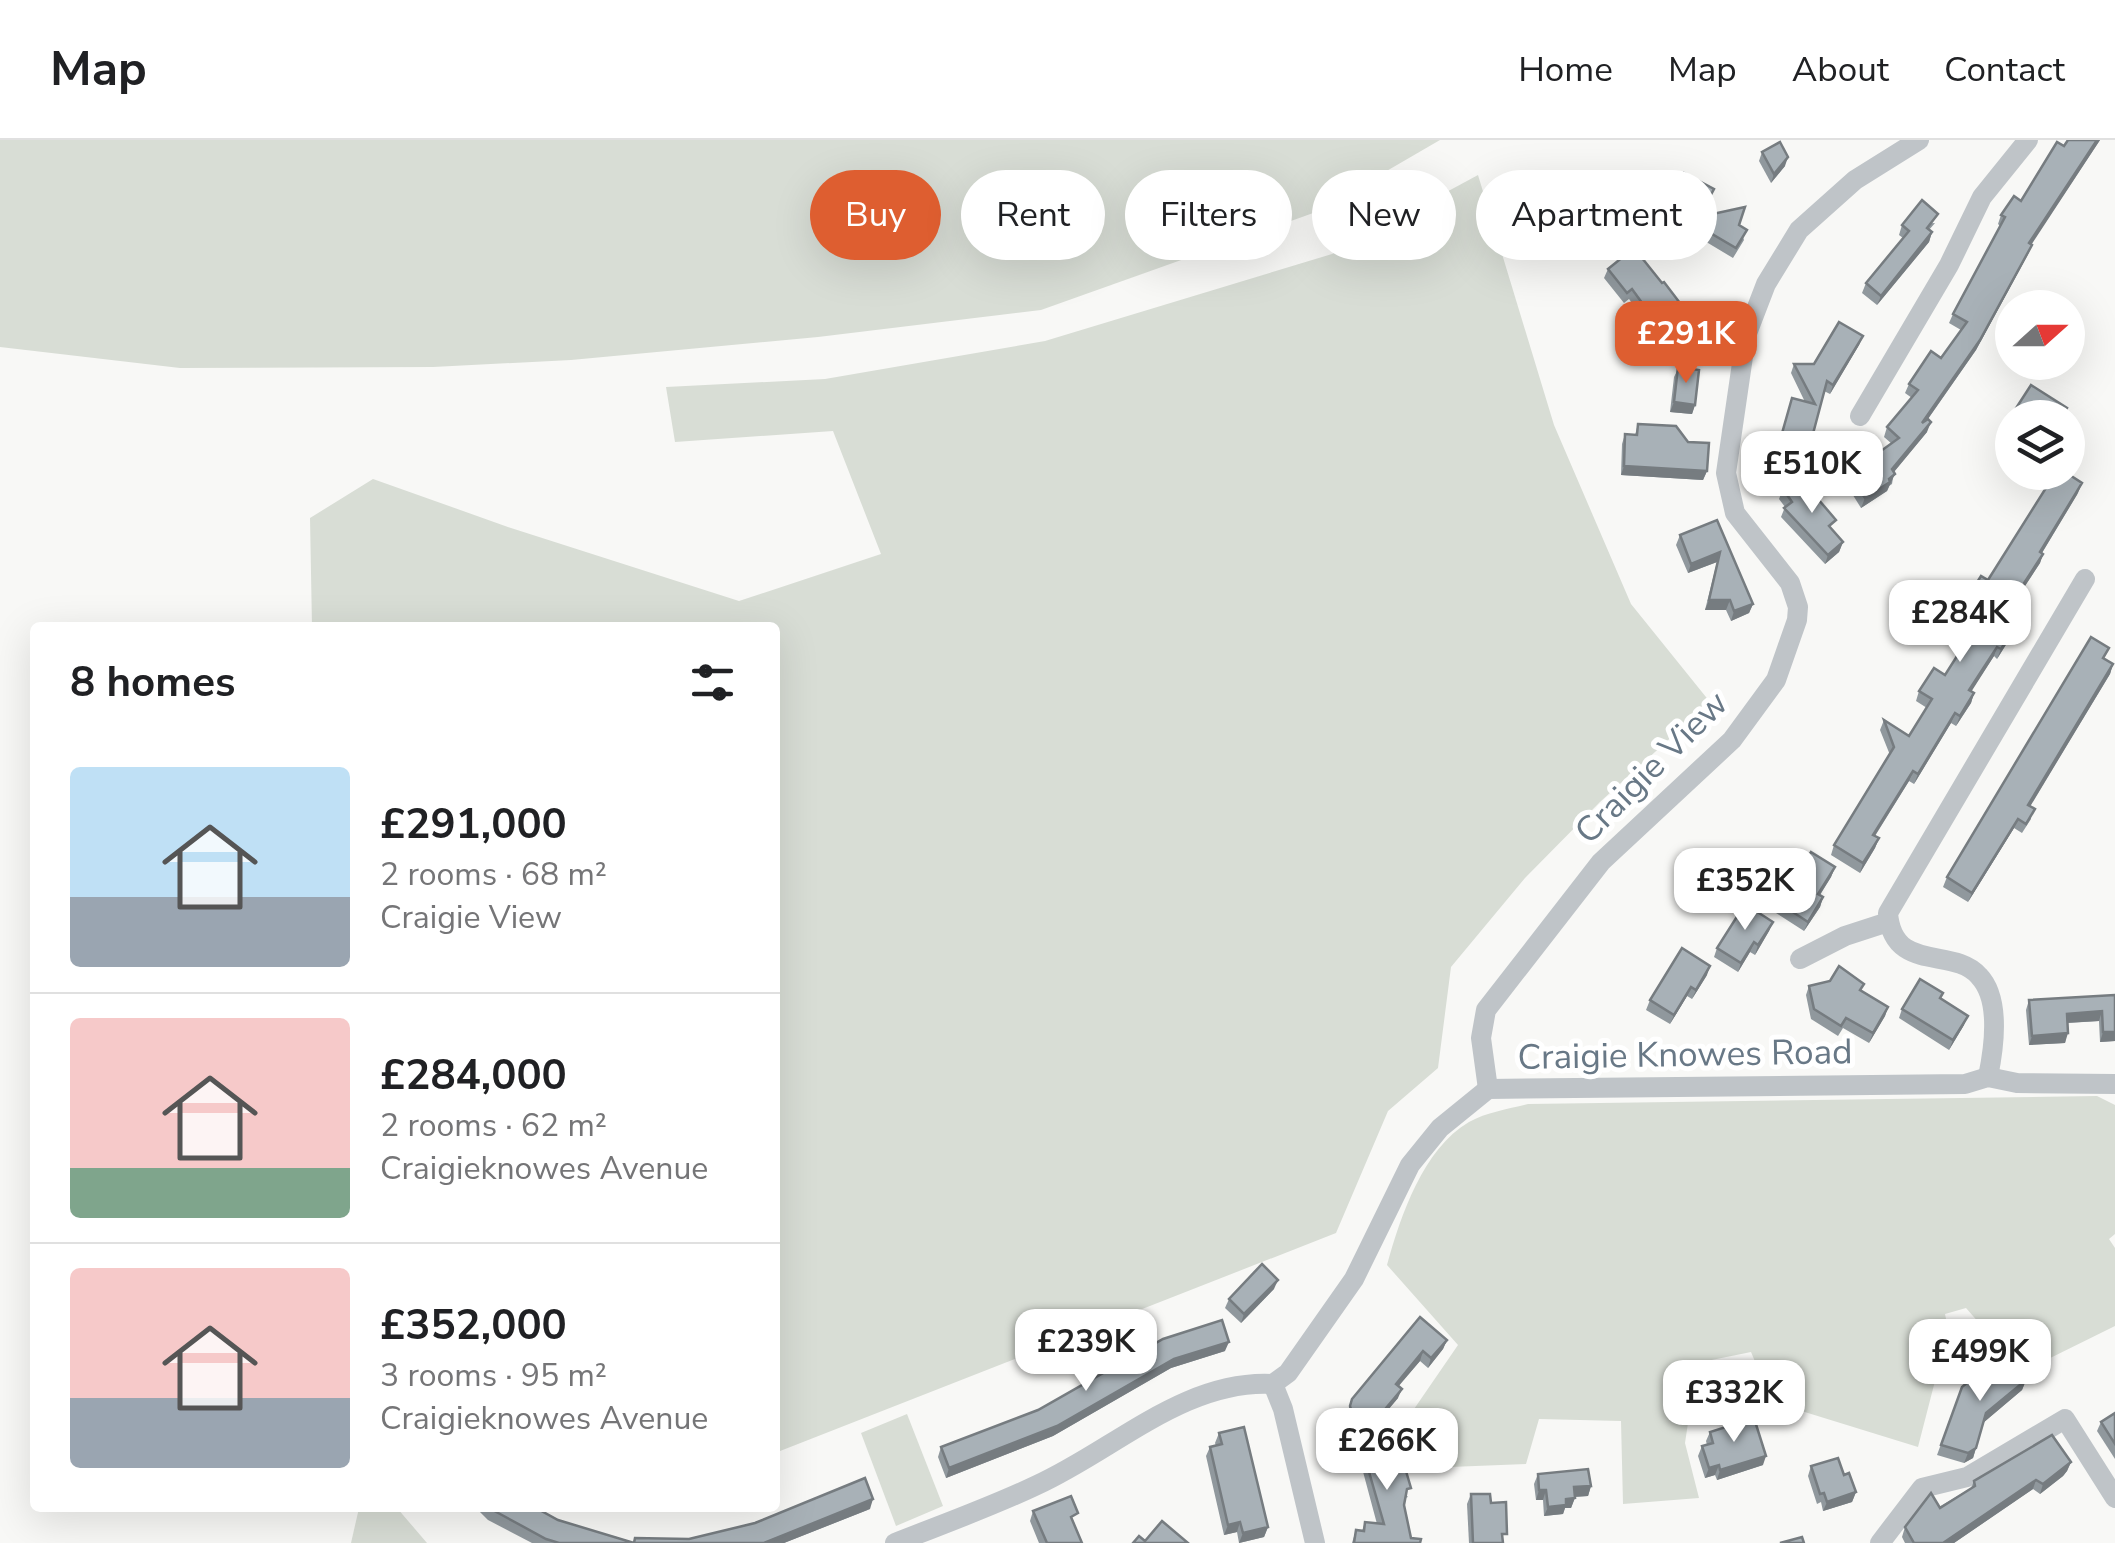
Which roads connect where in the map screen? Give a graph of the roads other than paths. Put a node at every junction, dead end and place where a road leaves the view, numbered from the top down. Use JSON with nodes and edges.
{"nodes":[{"id":1,"x":1919,"y":140,"type":"edge"},
{"id":2,"x":2028,"y":140,"type":"edge"},
{"id":3,"x":1860,"y":416,"type":"dead end"},
{"id":4,"x":2085,"y":579,"type":"dead end"},
{"id":5,"x":1888,"y":922,"type":"junction"},
{"id":6,"x":1800,"y":959,"type":"dead end"},
{"id":7,"x":1988,"y":1077,"type":"junction"},
{"id":8,"x":2115,"y":1084,"type":"edge"},
{"id":9,"x":1488,"y":1089,"type":"junction"},
{"id":10,"x":1273,"y":1384,"type":"junction"},
{"id":11,"x":2115,"y":1498,"type":"edge"},
{"id":12,"x":896,"y":1543,"type":"edge"},
{"id":13,"x":1314,"y":1543,"type":"edge"},
{"id":14,"x":1880,"y":1543,"type":"edge"}],
"edges":[{"from":1,"to":9,"type":"street","name":"Craigie View"},
{"from":2,"to":3,"type":"street"},
{"from":4,"to":5,"type":"street"},
{"from":5,"to":6,"type":"street"},
{"from":5,"to":7,"type":"street"},
{"from":7,"to":8,"type":"street","name":"Craigie Knowes Road"},
{"from":7,"to":9,"type":"street","name":"Craigie Knowes Road"},
{"from":9,"to":10,"type":"street","name":"Craigie Knowes Road"},
{"from":10,"to":12,"type":"street"},
{"from":10,"to":13,"type":"street"},
{"from":11,"to":14,"type":"street"}]}
